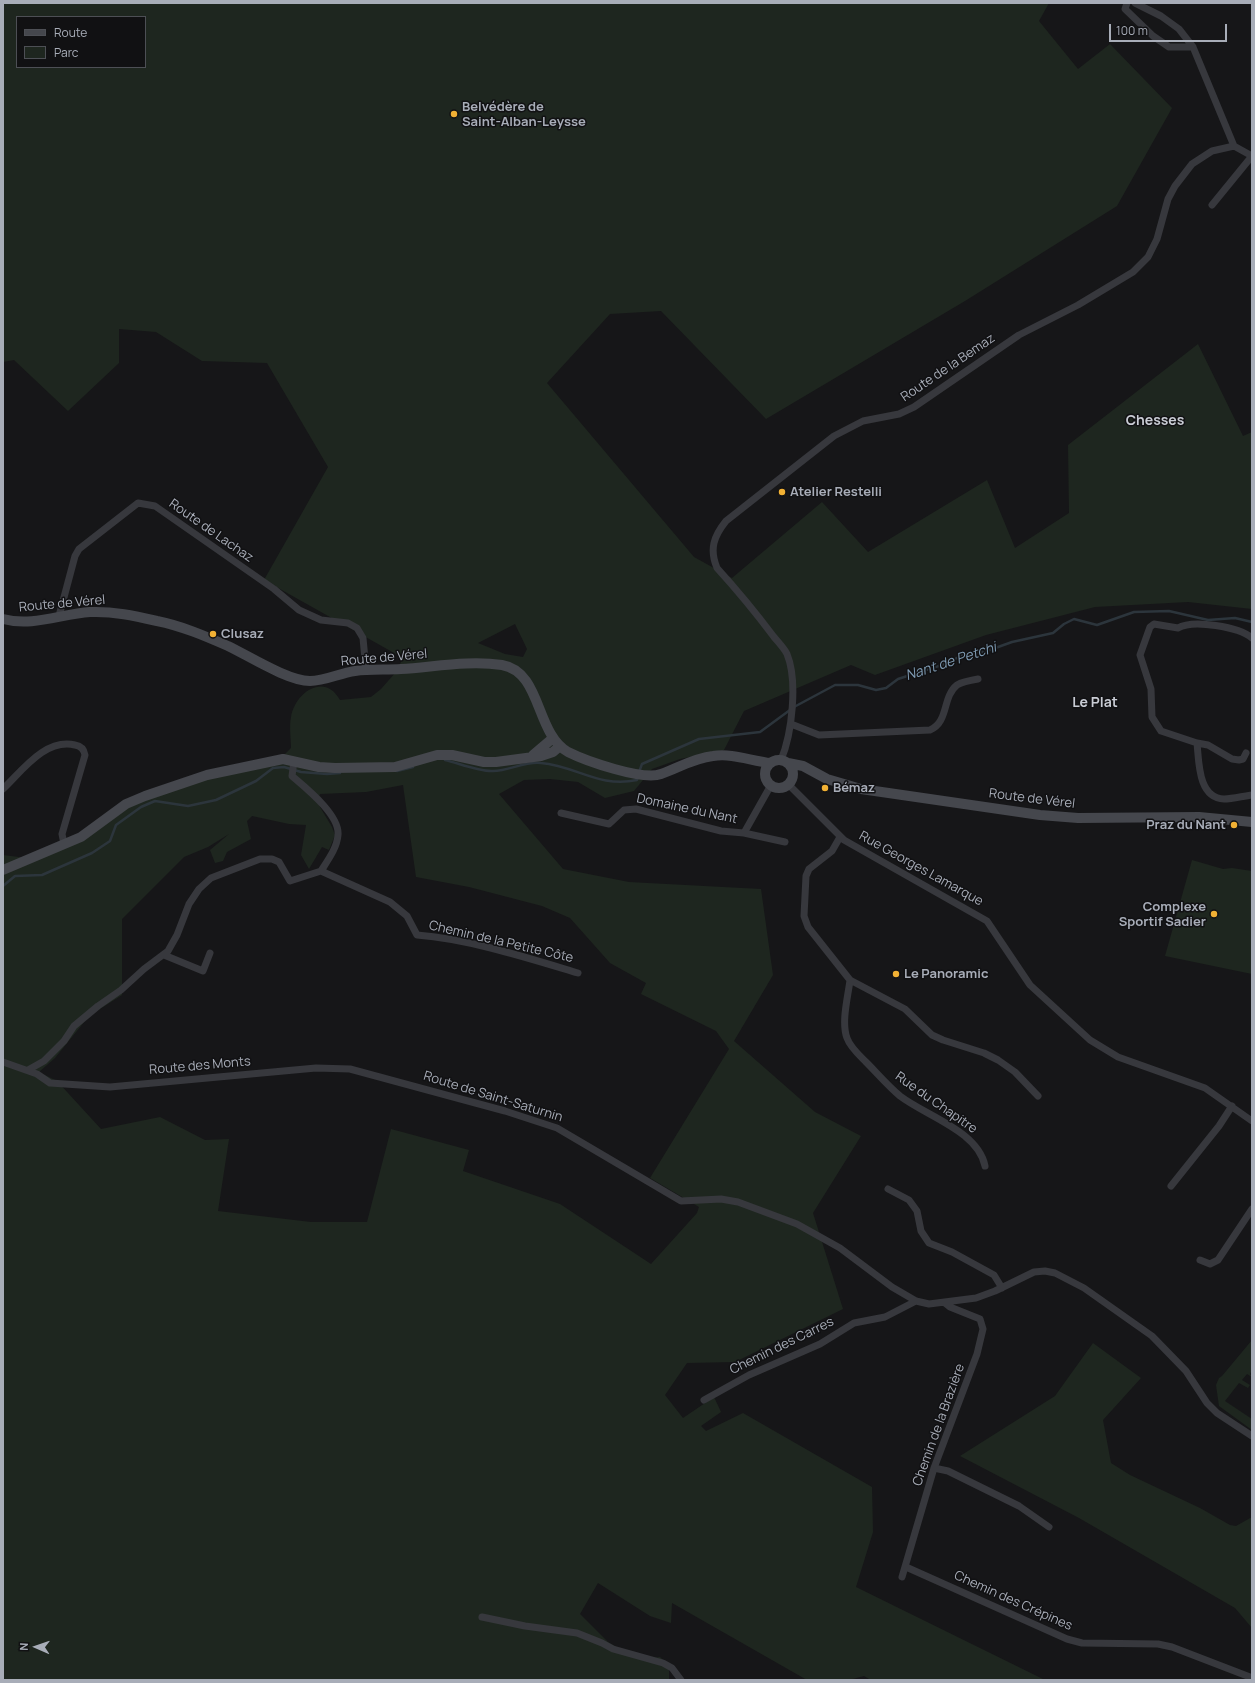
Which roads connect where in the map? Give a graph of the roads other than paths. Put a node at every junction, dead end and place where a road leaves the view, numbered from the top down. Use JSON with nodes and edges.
{"nodes":[{"id":1,"x":1127,"y":3,"type":"edge"},
{"id":2,"x":1135,"y":3,"type":"edge"},
{"id":3,"x":1193,"y":47,"type":"junction"},
{"id":4,"x":1234,"y":146,"type":"junction"},
{"id":5,"x":1252,"y":156,"type":"edge"},
{"id":6,"x":1212,"y":205,"type":"dead end"},
{"id":7,"x":59,"y":616,"type":"junction"},
{"id":8,"x":3,"y":619,"type":"edge"},
{"id":9,"x":1252,"y":638,"type":"edge"},
{"id":10,"x":366,"y":670,"type":"junction"},
{"id":11,"x":978,"y":678,"type":"dead end"},
{"id":12,"x":791,"y":724,"type":"junction"},
{"id":13,"x":556,"y":742,"type":"junction"},
{"id":14,"x":1196,"y":743,"type":"junction"},
{"id":15,"x":1246,"y":753,"type":"dead end"},
{"id":16,"x":726,"y":756,"type":"junction"},
{"id":17,"x":784,"y":762,"type":"junction"},
{"id":18,"x":771,"y":763,"type":"junction"},
{"id":19,"x":293,"y":764,"type":"junction"},
{"id":20,"x":812,"y":772,"type":"junction"},
{"id":21,"x":765,"y":775,"type":"junction"},
{"id":22,"x":790,"y":781,"type":"junction"},
{"id":23,"x":771,"y":785,"type":"junction"},
{"id":24,"x":3,"y":789,"type":"edge"},
{"id":25,"x":1252,"y":795,"type":"edge"},
{"id":26,"x":561,"y":813,"type":"dead end"},
{"id":27,"x":1252,"y":822,"type":"edge"},
{"id":28,"x":744,"y":833,"type":"junction"},
{"id":29,"x":840,"y":837,"type":"junction"},
{"id":30,"x":784,"y":842,"type":"dead end"},
{"id":31,"x":64,"y":844,"type":"junction"},
{"id":32,"x":3,"y":870,"type":"edge"},
{"id":33,"x":322,"y":871,"type":"junction"},
{"id":34,"x":210,"y":953,"type":"dead end"},
{"id":35,"x":164,"y":955,"type":"junction"},
{"id":36,"x":578,"y":973,"type":"dead end"},
{"id":37,"x":850,"y":980,"type":"junction"},
{"id":38,"x":3,"y":1062,"type":"edge"},
{"id":39,"x":28,"y":1070,"type":"junction"},
{"id":40,"x":403,"y":1083,"type":"joint"},
{"id":41,"x":1038,"y":1096,"type":"dead end"},
{"id":42,"x":1232,"y":1106,"type":"junction"},
{"id":43,"x":1252,"y":1121,"type":"edge"},
{"id":44,"x":985,"y":1166,"type":"dead end"},
{"id":45,"x":1171,"y":1186,"type":"dead end"},
{"id":46,"x":888,"y":1189,"type":"dead end"},
{"id":47,"x":1252,"y":1209,"type":"edge"},
{"id":48,"x":1200,"y":1260,"type":"dead end"},
{"id":49,"x":1002,"y":1288,"type":"junction"},
{"id":50,"x":916,"y":1301,"type":"junction"},
{"id":51,"x":945,"y":1303,"type":"junction"},
{"id":52,"x":704,"y":1400,"type":"dead end"},
{"id":53,"x":1252,"y":1436,"type":"edge"},
{"id":54,"x":934,"y":1468,"type":"junction"},
{"id":55,"x":1049,"y":1528,"type":"dead end"},
{"id":56,"x":906,"y":1567,"type":"junction"},
{"id":57,"x":902,"y":1577,"type":"dead end"},
{"id":58,"x":482,"y":1617,"type":"dead end"},
{"id":59,"x":1250,"y":1677,"type":"dead end"},
{"id":60,"x":681,"y":1680,"type":"edge"}],
"edges":[{"from":1,"to":3,"type":"street"},
{"from":2,"to":3,"type":"street"},
{"from":3,"to":4,"type":"street"},
{"from":4,"to":5,"type":"street"},
{"from":4,"to":12,"type":"street","name":"Route de la Bemaz"},
{"from":5,"to":6,"type":"street"},
{"from":7,"to":8,"type":"street","name":"Route de Vérel"},
{"from":7,"to":10,"type":"street","name":"Route de Vérel"},
{"from":7,"to":10,"type":"street","name":"Route de Lachaz"},
{"from":9,"to":14,"type":"street"},
{"from":10,"to":13,"type":"street","name":"Route de Vérel"},
{"from":11,"to":12,"type":"street"},
{"from":12,"to":17,"type":"street","name":"Route de la Bemaz"},
{"from":13,"to":16,"type":"street"},
{"from":13,"to":19,"type":"street"},
{"from":14,"to":15,"type":"street"},
{"from":14,"to":25,"type":"street"},
{"from":16,"to":18,"type":"street"},
{"from":16,"to":21,"type":"street"},
{"from":17,"to":18,"type":"street"},
{"from":17,"to":20,"type":"street","name":"Route de Vérel"},
{"from":17,"to":22,"type":"street"},
{"from":18,"to":21,"type":"street"},
{"from":19,"to":31,"type":"street"},
{"from":19,"to":33,"type":"street"},
{"from":20,"to":22,"type":"street"},
{"from":20,"to":27,"type":"street","name":"Route de Vérel"},
{"from":21,"to":23,"type":"street"},
{"from":22,"to":23,"type":"street"},
{"from":22,"to":29,"type":"street","name":"Rue Georges Lamarque"},
{"from":23,"to":28,"type":"street","name":"Domaine du Nant"},
{"from":24,"to":31,"type":"street"},
{"from":26,"to":28,"type":"street","name":"Domaine du Nant"},
{"from":28,"to":30,"type":"street","name":"Domaine du Nant"},
{"from":29,"to":37,"type":"street"},
{"from":29,"to":42,"type":"street","name":"Rue Georges Lamarque"},
{"from":31,"to":32,"type":"street"},
{"from":33,"to":35,"type":"street"},
{"from":33,"to":36,"type":"street","name":"Chemin de la Petite Côte"},
{"from":34,"to":35,"type":"street"},
{"from":35,"to":39,"type":"street"},
{"from":37,"to":41,"type":"street"},
{"from":37,"to":44,"type":"street","name":"Rue du Chapitre"},
{"from":38,"to":39,"type":"street","name":"Route des Monts"},
{"from":39,"to":40,"type":"street","name":"Route des Monts"},
{"from":40,"to":50,"type":"street","name":"Route de Saint-Saturnin"},
{"from":42,"to":43,"type":"street","name":"Rue Georges Lamarque"},
{"from":42,"to":45,"type":"street"},
{"from":46,"to":49,"type":"street"},
{"from":47,"to":48,"type":"street"},
{"from":49,"to":51,"type":"street","name":"Route de Saint-Saturnin"},
{"from":49,"to":53,"type":"street","name":"Route de Saint-Saturnin"},
{"from":50,"to":51,"type":"street","name":"Route de Saint-Saturnin"},
{"from":50,"to":52,"type":"street","name":"Chemin des Carres"},
{"from":51,"to":54,"type":"street","name":"Chemin de la Brazière"},
{"from":54,"to":55,"type":"street"},
{"from":54,"to":56,"type":"street","name":"Chemin de la Brazière"},
{"from":56,"to":57,"type":"street","name":"Chemin de la Brazière"},
{"from":56,"to":59,"type":"street","name":"Chemin des Crépines"},
{"from":58,"to":60,"type":"street"}]}
